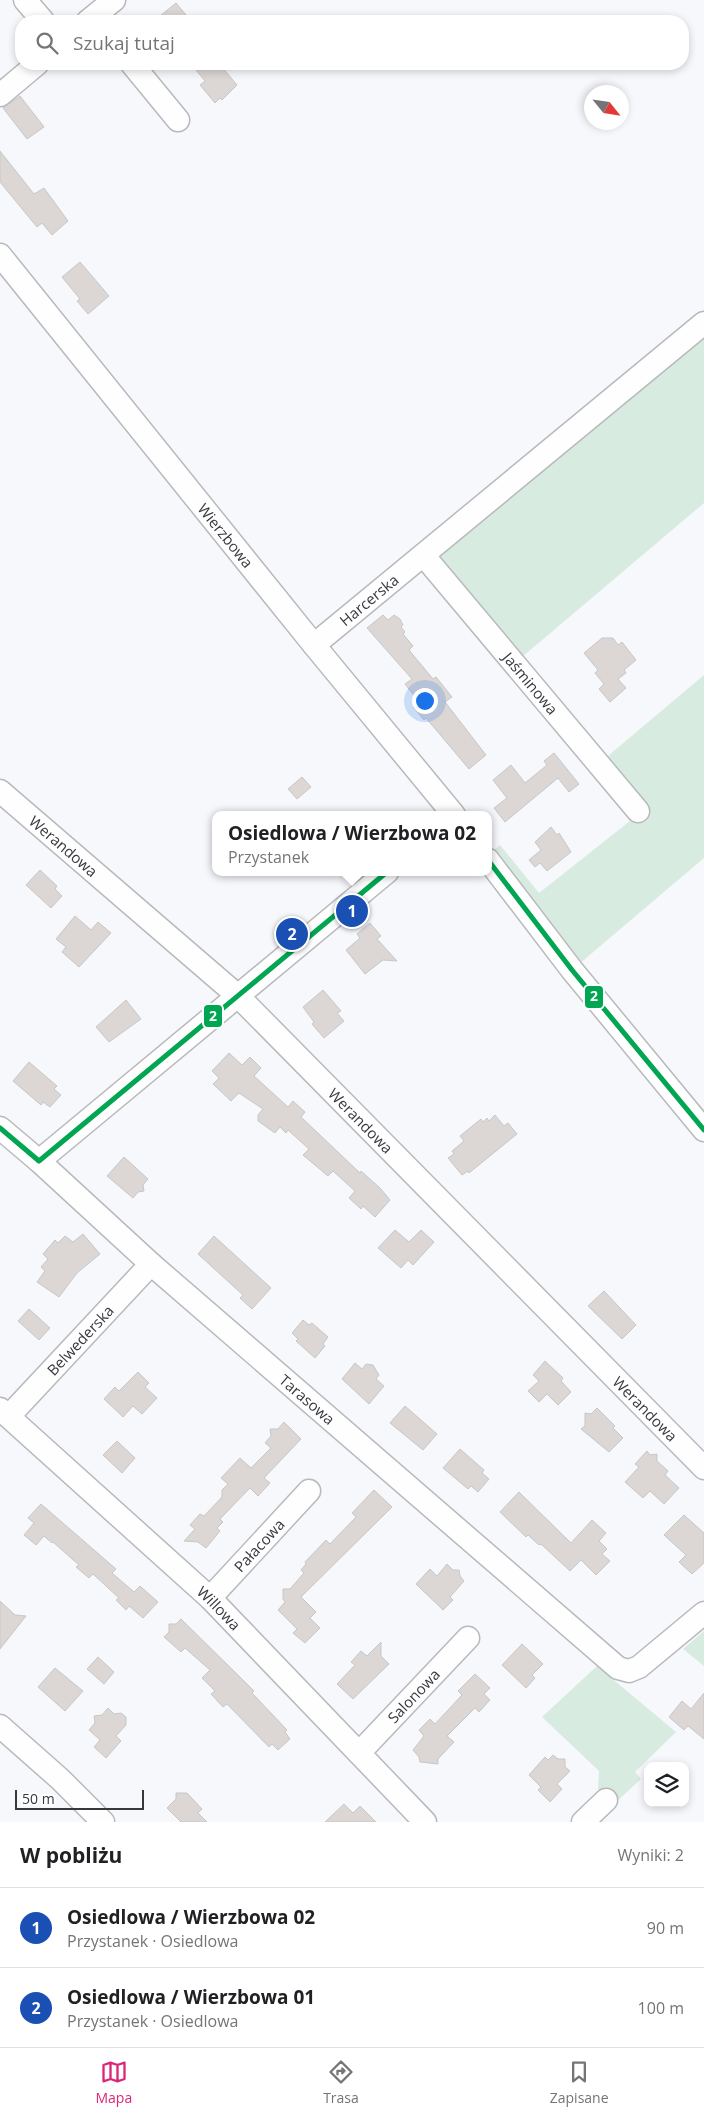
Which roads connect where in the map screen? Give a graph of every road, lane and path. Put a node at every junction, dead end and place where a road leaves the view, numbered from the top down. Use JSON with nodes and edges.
{"nodes":[{"id":1,"x":25,"y":0,"type":"edge"},
{"id":2,"x":114,"y":0,"type":"edge"},
{"id":3,"x":38,"y":15,"type":"edge"},
{"id":4,"x":98,"y":15,"type":"edge"},
{"id":5,"x":30,"y":70,"type":"edge"},
{"id":6,"x":137,"y":70,"type":"edge"},
{"id":7,"x":0,"y":95,"type":"edge"},
{"id":8,"x":178,"y":120,"type":"dead end"},
{"id":9,"x":0,"y":255,"type":"edge"},
{"id":10,"x":704,"y":322,"type":"edge"},
{"id":11,"x":424,"y":556,"type":"junction"},
{"id":12,"x":314,"y":645,"type":"junction"},
{"id":13,"x":0,"y":791,"type":"edge"},
{"id":14,"x":451,"y":811,"type":"edge"},
{"id":15,"x":638,"y":811,"type":"dead end"},
{"id":16,"x":492,"y":865,"type":"edge"},
{"id":17,"x":382,"y":876,"type":"edge"},
{"id":18,"x":238,"y":996,"type":"junction"},
{"id":19,"x":0,"y":1128,"type":"edge"},
{"id":20,"x":704,"y":1130,"type":"edge"},
{"id":21,"x":39,"y":1161,"type":"junction"},
{"id":22,"x":152,"y":1264,"type":"junction"},
{"id":23,"x":4,"y":1412,"type":"edge"},
{"id":24,"x":704,"y":1468,"type":"edge"},
{"id":25,"x":309,"y":1491,"type":"dead end"},
{"id":26,"x":210,"y":1598,"type":"junction"},
{"id":27,"x":704,"y":1613,"type":"edge"},
{"id":28,"x":468,"y":1638,"type":"dead end"},
{"id":29,"x":0,"y":1726,"type":"edge"},
{"id":30,"x":359,"y":1753,"type":"junction"},
{"id":31,"x":606,"y":1800,"type":"dead end"},
{"id":32,"x":103,"y":1822,"type":"edge"},
{"id":33,"x":425,"y":1822,"type":"edge"},
{"id":34,"x":583,"y":1822,"type":"edge"}],
"edges":[{"from":1,"to":3,"type":"street"},
{"from":2,"to":4,"type":"street"},
{"from":5,"to":7,"type":"street"},
{"from":6,"to":8,"type":"street"},
{"from":9,"to":12,"type":"street","name":"Wierzbowa"},
{"from":10,"to":11,"type":"street","name":"Harcerska"},
{"from":11,"to":12,"type":"street","name":"Harcerska"},
{"from":11,"to":15,"type":"street","name":"Jaśminowa"},
{"from":12,"to":14,"type":"street","name":"Wierzbowa"},
{"from":13,"to":18,"type":"street","name":"Werandowa"},
{"from":16,"to":20,"type":"street"},
{"from":17,"to":18,"type":"street"},
{"from":18,"to":21,"type":"street"},
{"from":18,"to":24,"type":"street","name":"Werandowa"},
{"from":19,"to":21,"type":"street","name":"Tarasowa"},
{"from":21,"to":22,"type":"street","name":"Tarasowa"},
{"from":22,"to":23,"type":"street","name":"Belwederska"},
{"from":22,"to":27,"type":"street","name":"Tarasowa"},
{"from":23,"to":26,"type":"street","name":"Willowa"},
{"from":25,"to":26,"type":"street","name":"Pałacowa"},
{"from":26,"to":30,"type":"street","name":"Willowa"},
{"from":28,"to":30,"type":"street","name":"Salonowa"},
{"from":29,"to":32,"type":"street"},
{"from":30,"to":33,"type":"street","name":"Willowa"},
{"from":31,"to":34,"type":"street"}]}
